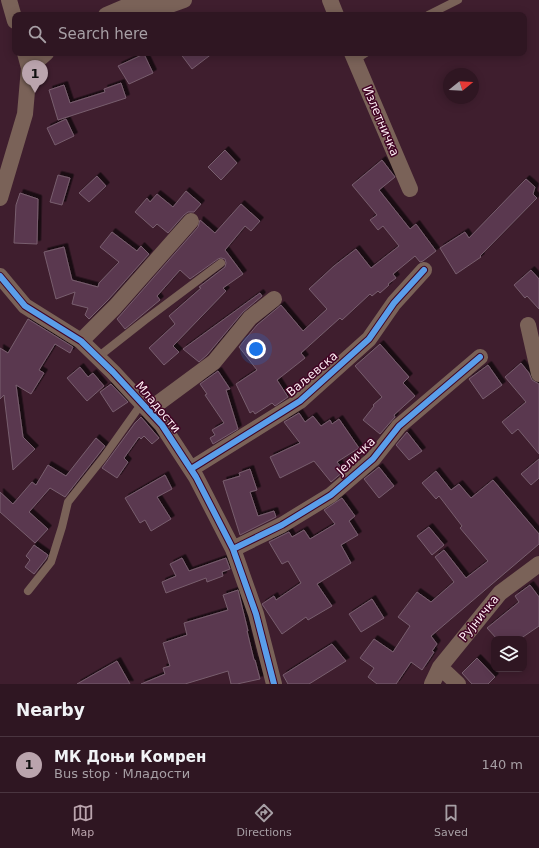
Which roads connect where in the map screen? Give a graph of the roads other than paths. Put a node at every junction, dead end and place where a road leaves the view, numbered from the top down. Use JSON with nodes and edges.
{"nodes":[{"id":1,"x":184,"y":0,"type":"edge"},
{"id":2,"x":330,"y":0,"type":"edge"},
{"id":3,"x":458,"y":0,"type":"edge"},
{"id":4,"x":113,"y":12,"type":"edge"},
{"id":5,"x":335,"y":12,"type":"edge"},
{"id":6,"x":434,"y":12,"type":"edge"},
{"id":7,"x":38,"y":56,"type":"edge"},
{"id":8,"x":358,"y":56,"type":"edge"},
{"id":9,"x":27,"y":60,"type":"edge"},
{"id":10,"x":410,"y":189,"type":"dead end"},
{"id":11,"x":0,"y":198,"type":"edge"},
{"id":12,"x":191,"y":221,"type":"dead end"},
{"id":13,"x":221,"y":263,"type":"dead end"},
{"id":14,"x":424,"y":270,"type":"dead end"},
{"id":15,"x":1,"y":281,"type":"edge"},
{"id":16,"x":274,"y":299,"type":"dead end"},
{"id":17,"x":528,"y":325,"type":"dead end"},
{"id":18,"x":81,"y":341,"type":"junction"},
{"id":19,"x":98,"y":357,"type":"junction"},
{"id":20,"x":480,"y":357,"type":"dead end"},
{"id":21,"x":539,"y":374,"type":"edge"},
{"id":22,"x":145,"y":406,"type":"junction"},
{"id":23,"x":191,"y":469,"type":"junction"},
{"id":24,"x":233,"y":550,"type":"junction"},
{"id":25,"x":537,"y":570,"type":"edge"},
{"id":26,"x":28,"y":591,"type":"dead end"},
{"id":27,"x":440,"y":667,"type":"junction"},
{"id":28,"x":272,"y":684,"type":"edge"},
{"id":29,"x":432,"y":684,"type":"edge"},
{"id":30,"x":458,"y":684,"type":"edge"}],
"edges":[{"from":1,"to":4,"type":"street"},
{"from":2,"to":5,"type":"street"},
{"from":3,"to":6,"type":"lane"},
{"from":7,"to":9,"type":"street"},
{"from":8,"to":10,"type":"street","name":"Излетничка"},
{"from":9,"to":11,"type":"street"},
{"from":12,"to":18,"type":"street"},
{"from":13,"to":19,"type":"lane"},
{"from":14,"to":23,"type":"street","name":"Ваљевска"},
{"from":15,"to":18,"type":"street","name":"Младости"},
{"from":16,"to":22,"type":"street"},
{"from":17,"to":21,"type":"street"},
{"from":18,"to":19,"type":"street","name":"Младости"},
{"from":19,"to":22,"type":"street","name":"Младости"},
{"from":20,"to":24,"type":"street","name":"Јеличка"},
{"from":22,"to":23,"type":"street","name":"Младости"},
{"from":22,"to":26,"type":"lane"},
{"from":23,"to":24,"type":"street","name":"Младости"},
{"from":24,"to":28,"type":"street","name":"Младости"},
{"from":25,"to":27,"type":"street","name":"Рујничка"},
{"from":27,"to":29,"type":"street","name":"Рујничка"},
{"from":27,"to":30,"type":"street"}]}
